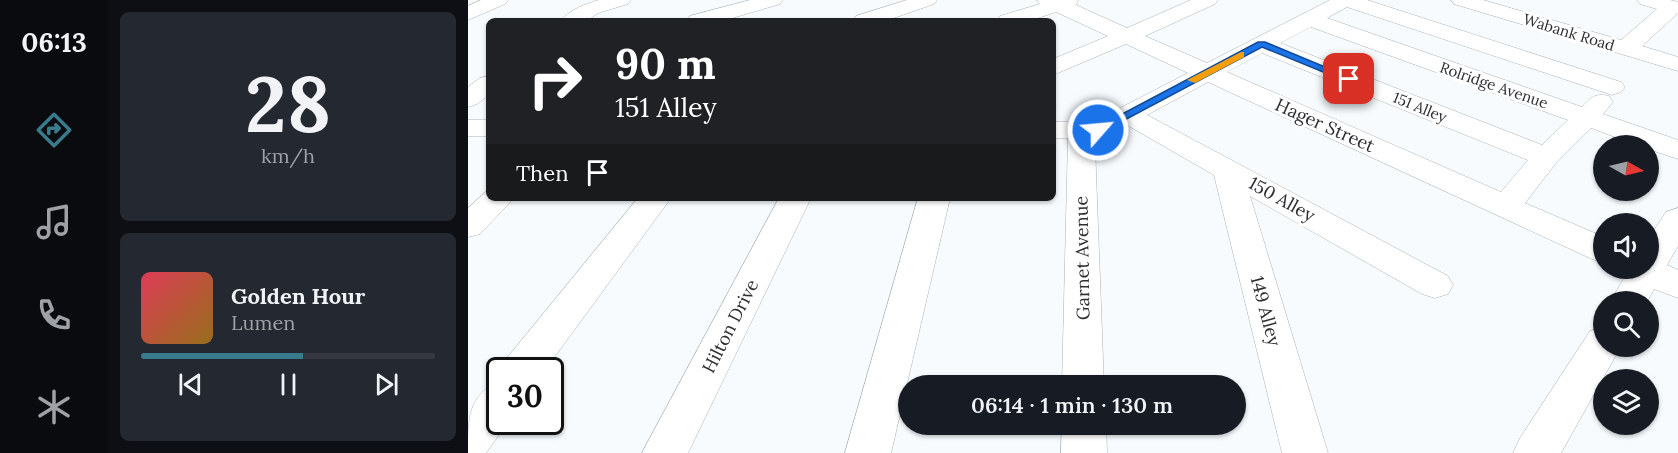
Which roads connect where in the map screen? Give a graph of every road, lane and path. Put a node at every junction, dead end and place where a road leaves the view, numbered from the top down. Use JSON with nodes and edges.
{"nodes":[{"id":1,"x":488,"y":0,"type":"edge"},
{"id":2,"x":497,"y":0,"type":"edge"},
{"id":3,"x":621,"y":0,"type":"edge"},
{"id":4,"x":772,"y":0,"type":"edge"},
{"id":5,"x":927,"y":0,"type":"edge"},
{"id":6,"x":1208,"y":0,"type":"edge"},
{"id":7,"x":1346,"y":0,"type":"edge"},
{"id":8,"x":1461,"y":0,"type":"edge"},
{"id":9,"x":1647,"y":0,"type":"edge"},
{"id":10,"x":1058,"y":2,"type":"edge"},
{"id":11,"x":468,"y":14,"type":"edge"},
{"id":12,"x":577,"y":18,"type":"edge"},
{"id":13,"x":709,"y":18,"type":"edge"},
{"id":14,"x":873,"y":18,"type":"edge"},
{"id":15,"x":1016,"y":18,"type":"edge"},
{"id":16,"x":1310,"y":19,"type":"junction"},
{"id":17,"x":1126,"y":36,"type":"junction"},
{"id":18,"x":1261,"y":44,"type":"junction"},
{"id":19,"x":1634,"y":52,"type":"junction"},
{"id":20,"x":1678,"y":64,"type":"edge"},
{"id":21,"x":1056,"y":67,"type":"edge"},
{"id":22,"x":1208,"y":72,"type":"junction"},
{"id":23,"x":486,"y":85,"type":"edge"},
{"id":24,"x":1612,"y":87,"type":"junction"},
{"id":25,"x":468,"y":99,"type":"edge"},
{"id":26,"x":1128,"y":114,"type":"junction"},
{"id":27,"x":1587,"y":117,"type":"junction"},
{"id":28,"x":468,"y":128,"type":"edge"},
{"id":29,"x":486,"y":128,"type":"edge"},
{"id":30,"x":1068,"y":131,"type":"edge"},
{"id":31,"x":1678,"y":150,"type":"edge"},
{"id":32,"x":1546,"y":157,"type":"junction"},
{"id":33,"x":1227,"y":169,"type":"junction"},
{"id":34,"x":495,"y":201,"type":"edge"},
{"id":35,"x":653,"y":201,"type":"edge"},
{"id":36,"x":793,"y":201,"type":"edge"},
{"id":37,"x":933,"y":201,"type":"edge"},
{"id":38,"x":1505,"y":207,"type":"junction"},
{"id":39,"x":1678,"y":219,"type":"edge"},
{"id":40,"x":468,"y":226,"type":"edge"},
{"id":41,"x":1593,"y":246,"type":"edge"},
{"id":42,"x":1659,"y":259,"type":"edge"},
{"id":43,"x":1647,"y":279,"type":"edge"},
{"id":44,"x":1435,"y":285,"type":"dead end"},
{"id":45,"x":1637,"y":291,"type":"edge"},
{"id":46,"x":532,"y":357,"type":"edge"},
{"id":47,"x":1595,"y":357,"type":"edge"},
{"id":48,"x":1083,"y":375,"type":"edge"},
{"id":49,"x":486,"y":417,"type":"edge"},
{"id":50,"x":1083,"y":435,"type":"edge"},
{"id":51,"x":468,"y":441,"type":"edge"},
{"id":52,"x":665,"y":453,"type":"edge"},
{"id":53,"x":868,"y":453,"type":"edge"},
{"id":54,"x":1084,"y":453,"type":"edge"},
{"id":55,"x":1305,"y":453,"type":"edge"},
{"id":56,"x":1536,"y":453,"type":"edge"}],
"edges":[{"from":1,"to":2,"type":"street"},
{"from":2,"to":11,"type":"street"},
{"from":3,"to":12,"type":"street"},
{"from":4,"to":13,"type":"street"},
{"from":5,"to":14,"type":"street"},
{"from":6,"to":17,"type":"street"},
{"from":7,"to":16,"type":"street"},
{"from":7,"to":24,"type":"street"},
{"from":8,"to":19,"type":"street","name":"Wabank Road"},
{"from":9,"to":19,"type":"street"},
{"from":10,"to":15,"type":"street"},
{"from":10,"to":17,"type":"street","name":"Hager Street"},
{"from":16,"to":18,"type":"street"},
{"from":16,"to":27,"type":"street","name":"Rolridge Avenue"},
{"from":17,"to":21,"type":"street"},
{"from":17,"to":22,"type":"street","name":"Hager Street"},
{"from":18,"to":22,"type":"street"},
{"from":18,"to":32,"type":"street","name":"151 Alley"},
{"from":19,"to":20,"type":"street","name":"Wabank Road"},
{"from":19,"to":24,"type":"street"},
{"from":22,"to":26,"type":"street"},
{"from":22,"to":38,"type":"street","name":"Hager Street"},
{"from":23,"to":25,"type":"street"},
{"from":24,"to":27,"type":"street"},
{"from":26,"to":30,"type":"street"},
{"from":26,"to":33,"type":"street","name":"150 Alley"},
{"from":27,"to":31,"type":"street","name":"Rolridge Avenue"},
{"from":27,"to":32,"type":"street"},
{"from":28,"to":29,"type":"street"},
{"from":30,"to":48,"type":"street","name":"Garnet Avenue"},
{"from":32,"to":38,"type":"street"},
{"from":33,"to":44,"type":"street","name":"150 Alley"},
{"from":33,"to":55,"type":"street","name":"149 Alley"},
{"from":34,"to":40,"type":"street"},
{"from":35,"to":46,"type":"street"},
{"from":36,"to":52,"type":"street","name":"Hilton Drive"},
{"from":37,"to":53,"type":"street"},
{"from":38,"to":41,"type":"street","name":"Hager Street"},
{"from":39,"to":42,"type":"street"},
{"from":43,"to":45,"type":"street"},
{"from":47,"to":56,"type":"street"},
{"from":49,"to":51,"type":"street"},
{"from":50,"to":54,"type":"street"}]}
